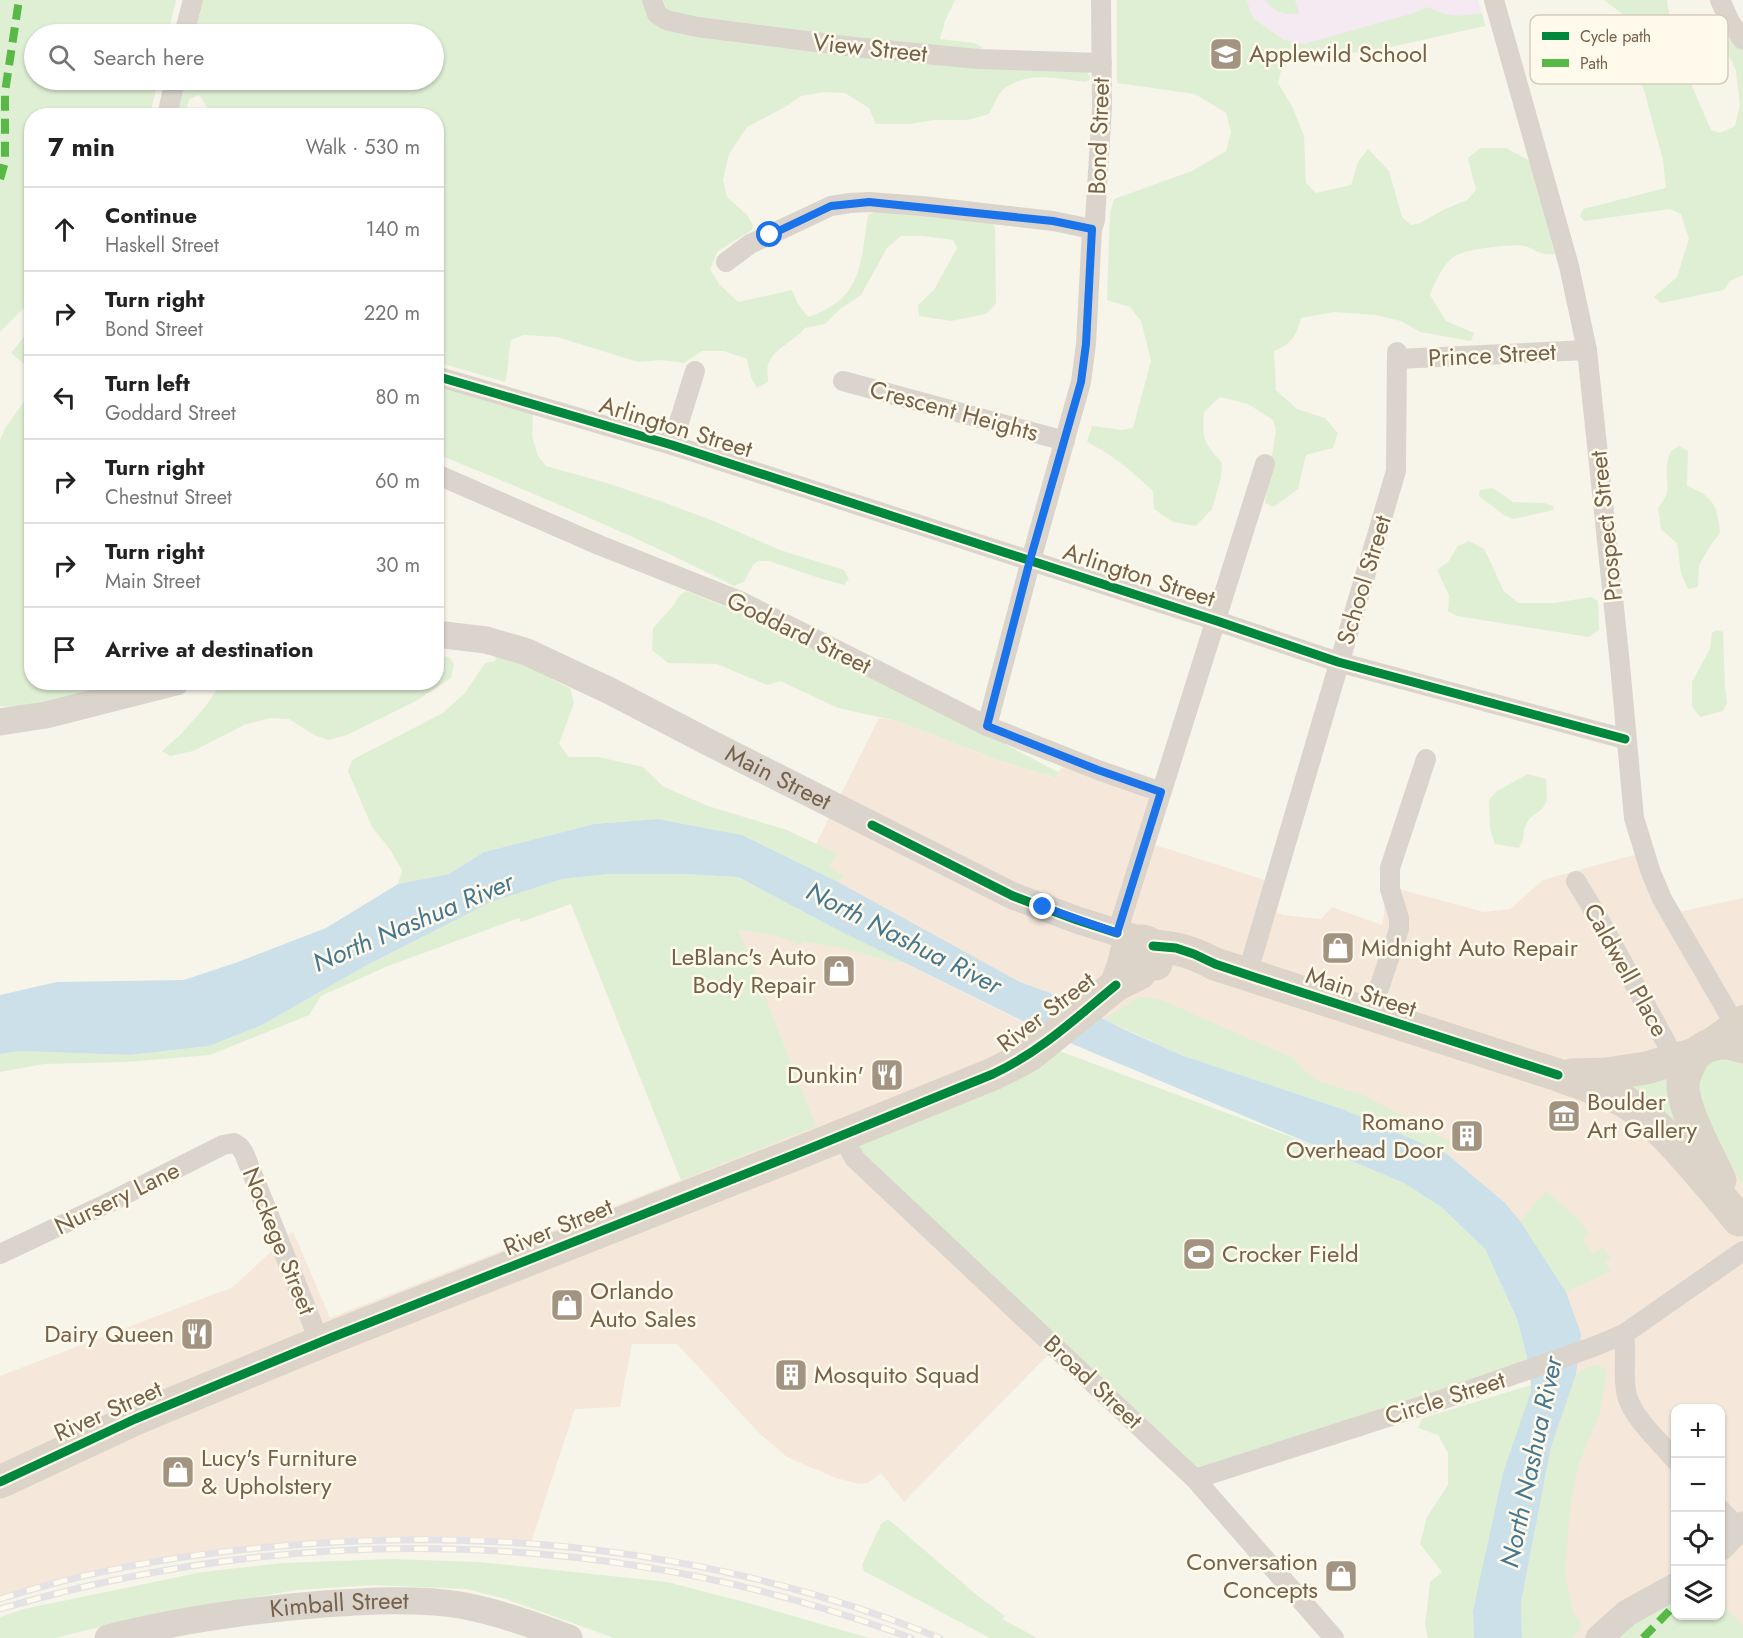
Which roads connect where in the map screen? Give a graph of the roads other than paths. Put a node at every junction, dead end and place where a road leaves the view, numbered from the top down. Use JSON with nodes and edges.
{"nodes":[{"id":1,"x":193,"y":0,"type":"edge"},
{"id":2,"x":652,"y":0,"type":"edge"},
{"id":3,"x":1101,"y":0,"type":"edge"},
{"id":4,"x":1494,"y":0,"type":"edge"},
{"id":5,"x":1720,"y":0,"type":"edge"},
{"id":6,"x":1727,"y":15,"type":"edge"},
{"id":7,"x":1728,"y":18,"type":"edge"},
{"id":8,"x":187,"y":24,"type":"edge"},
{"id":9,"x":1743,"y":40,"type":"edge"},
{"id":10,"x":1102,"y":63,"type":"junction"},
{"id":11,"x":173,"y":90,"type":"edge"},
{"id":12,"x":169,"y":108,"type":"edge"},
{"id":13,"x":1092,"y":229,"type":"junction"},
{"id":14,"x":726,"y":262,"type":"dead end"},
{"id":15,"x":1587,"y":350,"type":"junction"},
{"id":16,"x":1396,"y":356,"type":"joint"},
{"id":17,"x":695,"y":371,"type":"dead end"},
{"id":18,"x":444,"y":378,"type":"edge"},
{"id":19,"x":843,"y":381,"type":"dead end"},
{"id":20,"x":1065,"y":441,"type":"junction"},
{"id":21,"x":672,"y":445,"type":"junction"},
{"id":22,"x":1265,"y":465,"type":"dead end"},
{"id":23,"x":444,"y":477,"type":"edge"},
{"id":24,"x":1030,"y":560,"type":"junction"},
{"id":25,"x":1217,"y":621,"type":"junction"},
{"id":26,"x":444,"y":635,"type":"edge"},
{"id":27,"x":1338,"y":662,"type":"junction"},
{"id":28,"x":144,"y":690,"type":"edge"},
{"id":29,"x":0,"y":722,"type":"edge"},
{"id":30,"x":987,"y":726,"type":"junction"},
{"id":31,"x":1625,"y":739,"type":"junction"},
{"id":32,"x":1426,"y":759,"type":"dead end"},
{"id":33,"x":1161,"y":792,"type":"junction"},
{"id":34,"x":1576,"y":881,"type":"dead end"},
{"id":35,"x":1131,"y":961,"type":"junction"},
{"id":36,"x":1247,"y":975,"type":"junction"},
{"id":37,"x":1370,"y":1015,"type":"junction"},
{"id":38,"x":1741,"y":1033,"type":"edge"},
{"id":39,"x":1692,"y":1053,"type":"junction"},
{"id":40,"x":1558,"y":1075,"type":"junction"},
{"id":41,"x":842,"y":1136,"type":"junction"},
{"id":42,"x":234,"y":1143,"type":"joint"},
{"id":43,"x":1742,"y":1233,"type":"edge"},
{"id":44,"x":0,"y":1254,"type":"edge"},
{"id":45,"x":1624,"y":1334,"type":"junction"},
{"id":46,"x":320,"y":1343,"type":"junction"},
{"id":47,"x":1673,"y":1458,"type":"edge"},
{"id":48,"x":1195,"y":1479,"type":"junction"},
{"id":49,"x":0,"y":1482,"type":"edge"},
{"id":50,"x":1724,"y":1512,"type":"edge"},
{"id":51,"x":1741,"y":1527,"type":"edge"},
{"id":52,"x":1725,"y":1543,"type":"edge"},
{"id":53,"x":1671,"y":1589,"type":"edge"},
{"id":54,"x":108,"y":1638,"type":"edge"},
{"id":55,"x":569,"y":1638,"type":"edge"},
{"id":56,"x":1334,"y":1638,"type":"edge"},
{"id":57,"x":1599,"y":1638,"type":"edge"}],
"edges":[{"from":1,"to":8,"type":"street"},
{"from":2,"to":10,"type":"street","name":"View Street"},
{"from":3,"to":10,"type":"street","name":"Bond Street"},
{"from":4,"to":15,"type":"street","name":"Prospect Street"},
{"from":5,"to":6,"type":"street"},
{"from":7,"to":9,"type":"street"},
{"from":10,"to":13,"type":"street","name":"Bond Street"},
{"from":11,"to":12,"type":"street"},
{"from":13,"to":14,"type":"street"},
{"from":13,"to":20,"type":"street","name":"Bond Street"},
{"from":15,"to":16,"type":"street","name":"Prince Street"},
{"from":15,"to":31,"type":"street","name":"Prospect Street"},
{"from":16,"to":27,"type":"street","name":"School Street"},
{"from":17,"to":21,"type":"street"},
{"from":18,"to":21,"type":"street","name":"Arlington Street"},
{"from":19,"to":20,"type":"street","name":"Crescent Heights"},
{"from":20,"to":24,"type":"street","name":"Bond Street"},
{"from":21,"to":24,"type":"street","name":"Arlington Street"},
{"from":22,"to":25,"type":"street"},
{"from":23,"to":30,"type":"street","name":"Goddard Street"},
{"from":24,"to":25,"type":"street","name":"Arlington Street"},
{"from":24,"to":30,"type":"street","name":"Bond Street"},
{"from":25,"to":27,"type":"street","name":"Arlington Street"},
{"from":25,"to":33,"type":"street"},
{"from":26,"to":35,"type":"main road","name":"Main Street"},
{"from":27,"to":31,"type":"street","name":"Arlington Street"},
{"from":27,"to":36,"type":"street","name":"School Street"},
{"from":28,"to":29,"type":"main road"},
{"from":30,"to":33,"type":"street","name":"Goddard Street"},
{"from":31,"to":38,"type":"street","name":"Prospect Street"},
{"from":32,"to":37,"type":"street"},
{"from":33,"to":35,"type":"street"},
{"from":34,"to":39,"type":"street","name":"Caldwell Place"},
{"from":35,"to":36,"type":"highway","name":"Main Street"},
{"from":35,"to":41,"type":"highway","name":"River Street"},
{"from":36,"to":37,"type":"highway","name":"Main Street"},
{"from":37,"to":40,"type":"highway","name":"Main Street"},
{"from":38,"to":39,"type":"highway","name":"Main Street"},
{"from":39,"to":40,"type":"highway","name":"Main Street"},
{"from":39,"to":43,"type":"highway"},
{"from":40,"to":43,"type":"highway","name":"Main Street"},
{"from":41,"to":46,"type":"highway","name":"River Street"},
{"from":41,"to":48,"type":"street","name":"Broad Street"},
{"from":42,"to":44,"type":"street","name":"Nursery Lane"},
{"from":42,"to":46,"type":"street","name":"Nockege Street"},
{"from":43,"to":45,"type":"street","name":"Circle Street"},
{"from":45,"to":47,"type":"street"},
{"from":45,"to":48,"type":"street","name":"Circle Street"},
{"from":46,"to":49,"type":"highway","name":"River Street"},
{"from":48,"to":56,"type":"street","name":"Broad Street"},
{"from":50,"to":51,"type":"street"},
{"from":51,"to":52,"type":"main road"},
{"from":53,"to":57,"type":"main road"},
{"from":54,"to":55,"type":"main road","name":"Kimball Street"}]}
